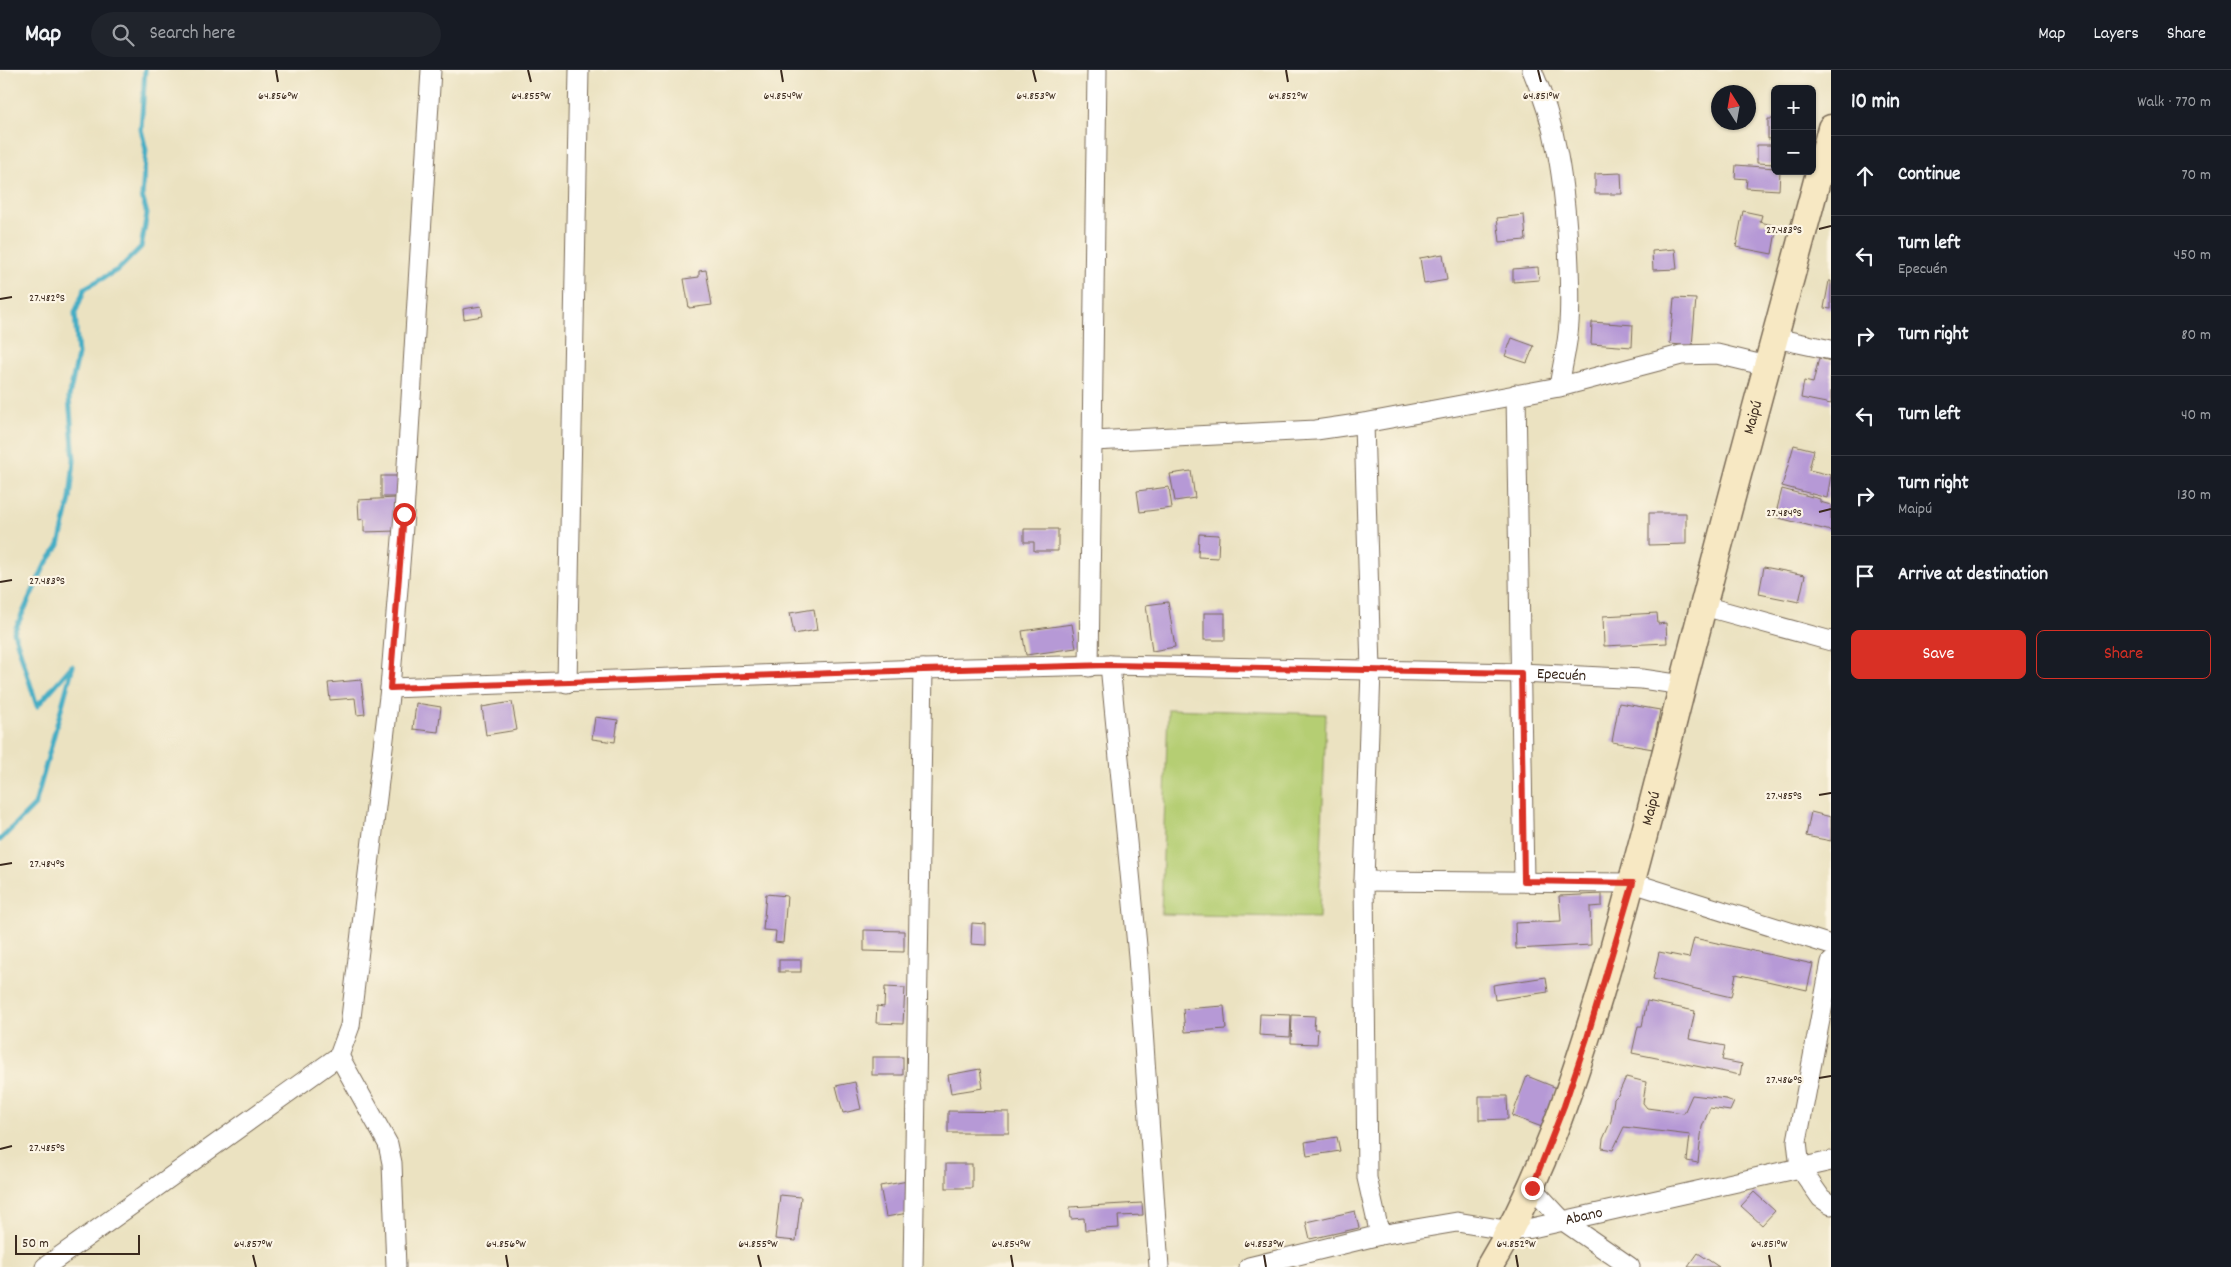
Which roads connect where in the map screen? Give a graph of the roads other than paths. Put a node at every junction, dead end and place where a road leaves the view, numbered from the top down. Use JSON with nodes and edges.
{"nodes":[{"id":1,"x":431,"y":70,"type":"edge"},
{"id":2,"x":579,"y":70,"type":"edge"},
{"id":3,"x":1096,"y":70,"type":"edge"},
{"id":4,"x":1532,"y":70,"type":"edge"},
{"id":5,"x":1831,"y":128,"type":"edge"},
{"id":6,"x":1775,"y":338,"type":"junction"},
{"id":7,"x":1829,"y":349,"type":"edge"},
{"id":8,"x":1767,"y":366,"type":"junction"},
{"id":9,"x":1559,"y":387,"type":"junction"},
{"id":10,"x":1516,"y":394,"type":"junction"},
{"id":11,"x":1364,"y":423,"type":"junction"},
{"id":12,"x":1093,"y":441,"type":"junction"},
{"id":13,"x":1704,"y":606,"type":"junction"},
{"id":14,"x":1831,"y":641,"type":"edge"},
{"id":15,"x":1110,"y":665,"type":"junction"},
{"id":16,"x":1089,"y":667,"type":"junction"},
{"id":17,"x":923,"y":670,"type":"junction"},
{"id":18,"x":1371,"y":670,"type":"junction"},
{"id":19,"x":1521,"y":673,"type":"junction"},
{"id":20,"x":567,"y":683,"type":"junction"},
{"id":21,"x":1683,"y":685,"type":"junction"},
{"id":22,"x":390,"y":688,"type":"junction"},
{"id":23,"x":1364,"y":881,"type":"junction"},
{"id":24,"x":1524,"y":881,"type":"junction"},
{"id":25,"x":1633,"y":883,"type":"junction"},
{"id":26,"x":1831,"y":945,"type":"edge"},
{"id":27,"x":1831,"y":962,"type":"edge"},
{"id":28,"x":339,"y":1056,"type":"junction"},
{"id":29,"x":1831,"y":1161,"type":"edge"},
{"id":30,"x":1800,"y":1168,"type":"junction"},
{"id":31,"x":1532,"y":1188,"type":"junction"},
{"id":32,"x":1831,"y":1205,"type":"edge"},
{"id":33,"x":1562,"y":1220,"type":"junction"},
{"id":34,"x":1511,"y":1231,"type":"junction"},
{"id":35,"x":1380,"y":1235,"type":"junction"},
{"id":36,"x":45,"y":1267,"type":"edge"},
{"id":37,"x":396,"y":1267,"type":"edge"},
{"id":38,"x":913,"y":1267,"type":"edge"},
{"id":39,"x":1159,"y":1267,"type":"edge"},
{"id":40,"x":1249,"y":1267,"type":"edge"},
{"id":41,"x":1488,"y":1267,"type":"edge"},
{"id":42,"x":1630,"y":1267,"type":"edge"}],
"edges":[{"from":1,"to":22,"type":"street"},
{"from":2,"to":20,"type":"street"},
{"from":3,"to":12,"type":"street"},
{"from":4,"to":9,"type":"street"},
{"from":5,"to":6,"type":"main road","name":"Maipú"},
{"from":6,"to":7,"type":"street"},
{"from":6,"to":8,"type":"main road","name":"Maipú"},
{"from":8,"to":9,"type":"street"},
{"from":8,"to":13,"type":"main road","name":"Maipú"},
{"from":9,"to":10,"type":"street"},
{"from":10,"to":11,"type":"street"},
{"from":10,"to":19,"type":"street"},
{"from":11,"to":12,"type":"street"},
{"from":11,"to":18,"type":"street"},
{"from":12,"to":16,"type":"street"},
{"from":13,"to":14,"type":"street"},
{"from":13,"to":21,"type":"main road","name":"Maipú"},
{"from":15,"to":16,"type":"street","name":"Epecuén"},
{"from":15,"to":18,"type":"street","name":"Epecuén"},
{"from":15,"to":39,"type":"street"},
{"from":16,"to":17,"type":"street","name":"Epecuén"},
{"from":17,"to":20,"type":"street","name":"Epecuén"},
{"from":17,"to":38,"type":"street"},
{"from":18,"to":19,"type":"street","name":"Epecuén"},
{"from":18,"to":23,"type":"street"},
{"from":19,"to":21,"type":"street","name":"Epecuén"},
{"from":19,"to":24,"type":"street"},
{"from":20,"to":22,"type":"street","name":"Epecuén"},
{"from":21,"to":25,"type":"main road","name":"Maipú"},
{"from":22,"to":28,"type":"street"},
{"from":23,"to":24,"type":"street"},
{"from":23,"to":35,"type":"street"},
{"from":24,"to":25,"type":"street"},
{"from":25,"to":26,"type":"street"},
{"from":25,"to":31,"type":"main road","name":"Maipú"},
{"from":27,"to":30,"type":"street"},
{"from":28,"to":36,"type":"street"},
{"from":28,"to":37,"type":"street"},
{"from":29,"to":30,"type":"street","name":"Abano"},
{"from":30,"to":32,"type":"street"},
{"from":30,"to":33,"type":"street","name":"Abano"},
{"from":31,"to":33,"type":"street"},
{"from":31,"to":34,"type":"main road","name":"Maipú"},
{"from":33,"to":34,"type":"street","name":"Abano"},
{"from":33,"to":42,"type":"street"},
{"from":34,"to":35,"type":"street","name":"Abano"},
{"from":34,"to":41,"type":"main road","name":"Maipú"},
{"from":35,"to":40,"type":"street","name":"Abano"}]}
